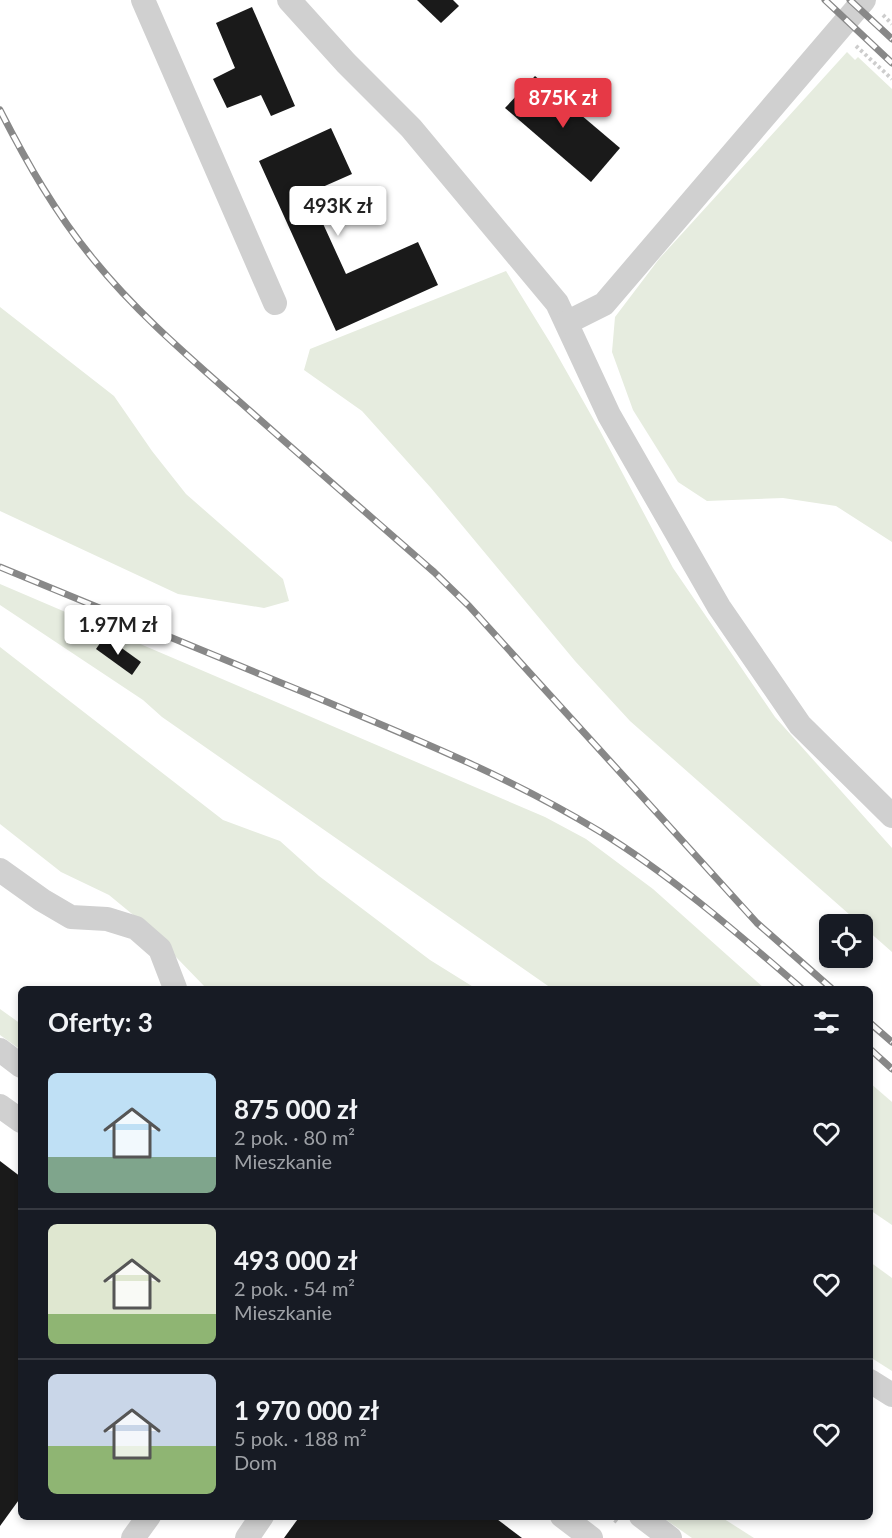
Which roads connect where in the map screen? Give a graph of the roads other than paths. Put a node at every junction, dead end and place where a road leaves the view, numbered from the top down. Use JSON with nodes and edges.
{"nodes":[{"id":1,"x":289,"y":0,"type":"edge"},
{"id":2,"x":864,"y":0,"type":"edge"},
{"id":3,"x":146,"y":1,"type":"edge"},
{"id":4,"x":275,"y":303,"type":"dead end"},
{"id":5,"x":568,"y":321,"type":"junction"},
{"id":6,"x":892,"y":816,"type":"edge"},
{"id":7,"x":0,"y":870,"type":"edge"},
{"id":8,"x":174,"y":986,"type":"edge"},
{"id":9,"x":0,"y":1050,"type":"edge"},
{"id":10,"x":18,"y":1064,"type":"edge"},
{"id":11,"x":0,"y":1106,"type":"edge"},
{"id":12,"x":18,"y":1119,"type":"edge"},
{"id":13,"x":873,"y":1383,"type":"edge"},
{"id":14,"x":892,"y":1395,"type":"edge"},
{"id":15,"x":146,"y":1520,"type":"edge"},
{"id":16,"x":259,"y":1520,"type":"edge"},
{"id":17,"x":567,"y":1520,"type":"edge"},
{"id":18,"x":646,"y":1520,"type":"edge"},
{"id":19,"x":133,"y":1538,"type":"edge"},
{"id":20,"x":247,"y":1538,"type":"edge"},
{"id":21,"x":591,"y":1538,"type":"edge"},
{"id":22,"x":670,"y":1538,"type":"edge"}],
"edges":[{"from":1,"to":5,"type":"street"},
{"from":2,"to":5,"type":"street"},
{"from":3,"to":4,"type":"street"},
{"from":5,"to":6,"type":"street"},
{"from":7,"to":8,"type":"street"},
{"from":9,"to":10,"type":"street"},
{"from":11,"to":12,"type":"street"},
{"from":13,"to":14,"type":"street"},
{"from":15,"to":19,"type":"street"},
{"from":16,"to":20,"type":"street"},
{"from":17,"to":21,"type":"street"},
{"from":18,"to":22,"type":"street"}]}
